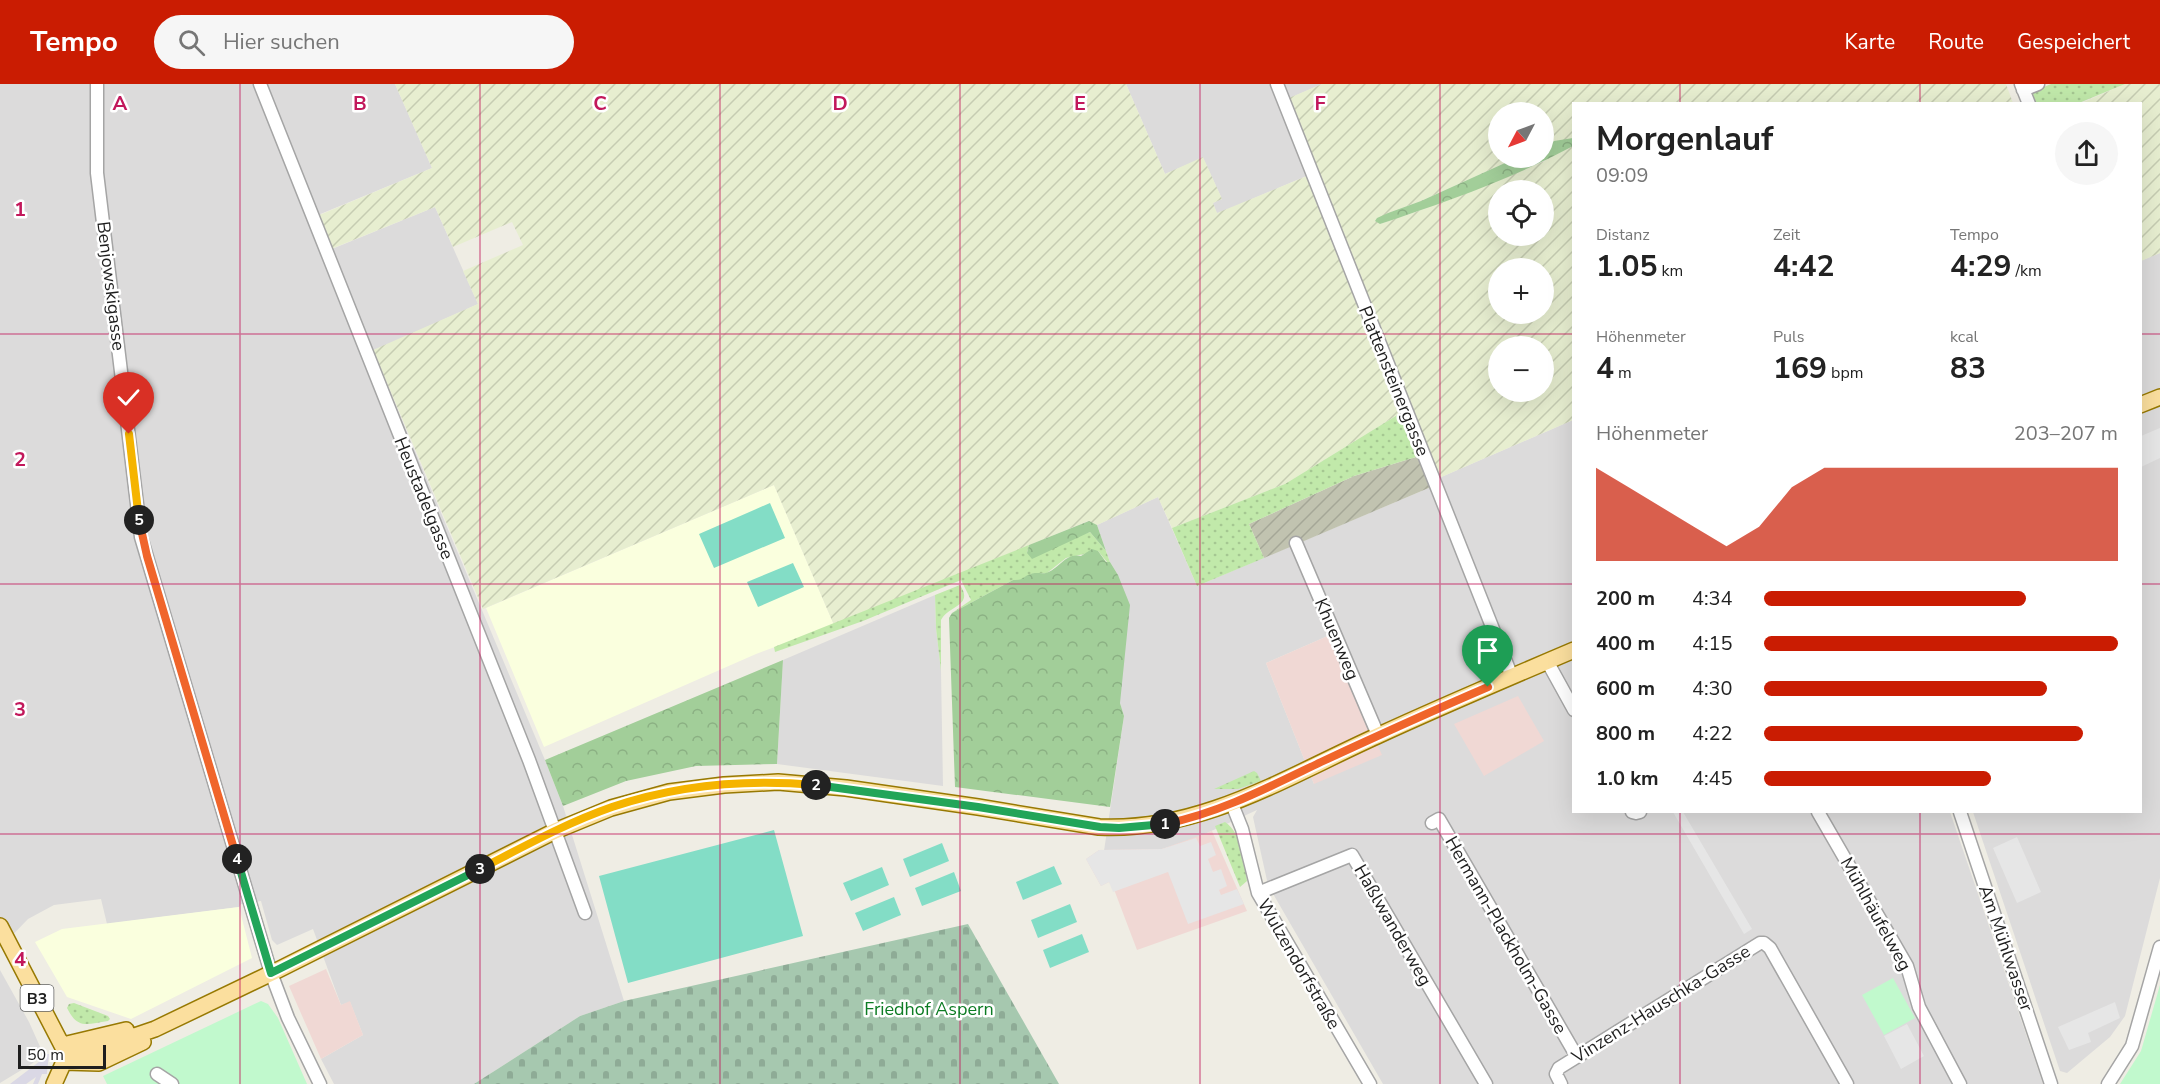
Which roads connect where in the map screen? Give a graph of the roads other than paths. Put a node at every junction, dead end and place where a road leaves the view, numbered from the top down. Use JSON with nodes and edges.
{"nodes":[{"id":1,"x":97,"y":84,"type":"edge"},
{"id":2,"x":260,"y":84,"type":"edge"},
{"id":3,"x":1276,"y":84,"type":"edge"},
{"id":4,"x":2038,"y":84,"type":"edge"},
{"id":5,"x":2022,"y":87,"type":"edge"},
{"id":6,"x":2028,"y":102,"type":"edge"},
{"id":7,"x":2160,"y":397,"type":"edge"},
{"id":8,"x":2142,"y":401,"type":"edge"},
{"id":9,"x":1296,"y":543,"type":"dead end"},
{"id":10,"x":1572,"y":651,"type":"edge"},
{"id":11,"x":1547,"y":661,"type":"junction"},
{"id":12,"x":1512,"y":677,"type":"junction"},
{"id":13,"x":1572,"y":706,"type":"edge"},
{"id":14,"x":1378,"y":735,"type":"junction"},
{"id":15,"x":1232,"y":804,"type":"junction"},
{"id":16,"x":1819,"y":813,"type":"edge"},
{"id":17,"x":1960,"y":813,"type":"edge"},
{"id":18,"x":1432,"y":823,"type":"dead end"},
{"id":19,"x":555,"y":831,"type":"junction"},
{"id":20,"x":1258,"y":893,"type":"junction"},
{"id":21,"x":585,"y":913,"type":"dead end"},
{"id":22,"x":0,"y":926,"type":"edge"},
{"id":23,"x":2160,"y":947,"type":"edge"},
{"id":24,"x":271,"y":973,"type":"junction"},
{"id":25,"x":65,"y":1054,"type":"junction"},
{"id":26,"x":1577,"y":1057,"type":"junction"},
{"id":27,"x":157,"y":1074,"type":"dead end"},
{"id":28,"x":54,"y":1084,"type":"edge"},
{"id":29,"x":172,"y":1084,"type":"edge"},
{"id":30,"x":320,"y":1084,"type":"edge"},
{"id":31,"x":1370,"y":1084,"type":"edge"},
{"id":32,"x":1486,"y":1084,"type":"edge"},
{"id":33,"x":1561,"y":1084,"type":"edge"},
{"id":34,"x":1847,"y":1084,"type":"edge"},
{"id":35,"x":1960,"y":1084,"type":"edge"},
{"id":36,"x":2051,"y":1084,"type":"edge"},
{"id":37,"x":2108,"y":1084,"type":"edge"}],
"edges":[{"from":1,"to":24,"type":"street","name":"Benjowskigasse"},
{"from":2,"to":19,"type":"street","name":"Heustadelgasse"},
{"from":3,"to":12,"type":"street","name":"Plattensteinergasse"},
{"from":4,"to":5,"type":"street"},
{"from":5,"to":6,"type":"street"},
{"from":7,"to":8,"type":"main road"},
{"from":9,"to":14,"type":"street","name":"Khuenweg"},
{"from":10,"to":11,"type":"main road"},
{"from":11,"to":12,"type":"main road"},
{"from":11,"to":13,"type":"street"},
{"from":12,"to":14,"type":"main road"},
{"from":14,"to":15,"type":"main road"},
{"from":15,"to":19,"type":"main road"},
{"from":15,"to":20,"type":"street","name":"Wulzendorfstraße"},
{"from":16,"to":35,"type":"street","name":"Mühlhäufelweg"},
{"from":17,"to":36,"type":"street","name":"Am Mühlwasser"},
{"from":18,"to":26,"type":"street","name":"Hermann-Plackholm-Gasse"},
{"from":19,"to":21,"type":"street","name":"Heustadelgasse"},
{"from":19,"to":24,"type":"main road"},
{"from":20,"to":31,"type":"street","name":"Wulzendorfstraße"},
{"from":20,"to":32,"type":"street","name":"Haßlwanderweg"},
{"from":22,"to":25,"type":"main road","number":"B3"},
{"from":23,"to":37,"type":"street"},
{"from":24,"to":25,"type":"main road"},
{"from":24,"to":30,"type":"street","name":"Benjowskigasse"},
{"from":25,"to":28,"type":"main road"},
{"from":26,"to":33,"type":"street","name":"Vinzenz-Hauschka-Gasse"},
{"from":26,"to":34,"type":"street","name":"Vinzenz-Hauschka-Gasse"},
{"from":27,"to":29,"type":"street"}]}
